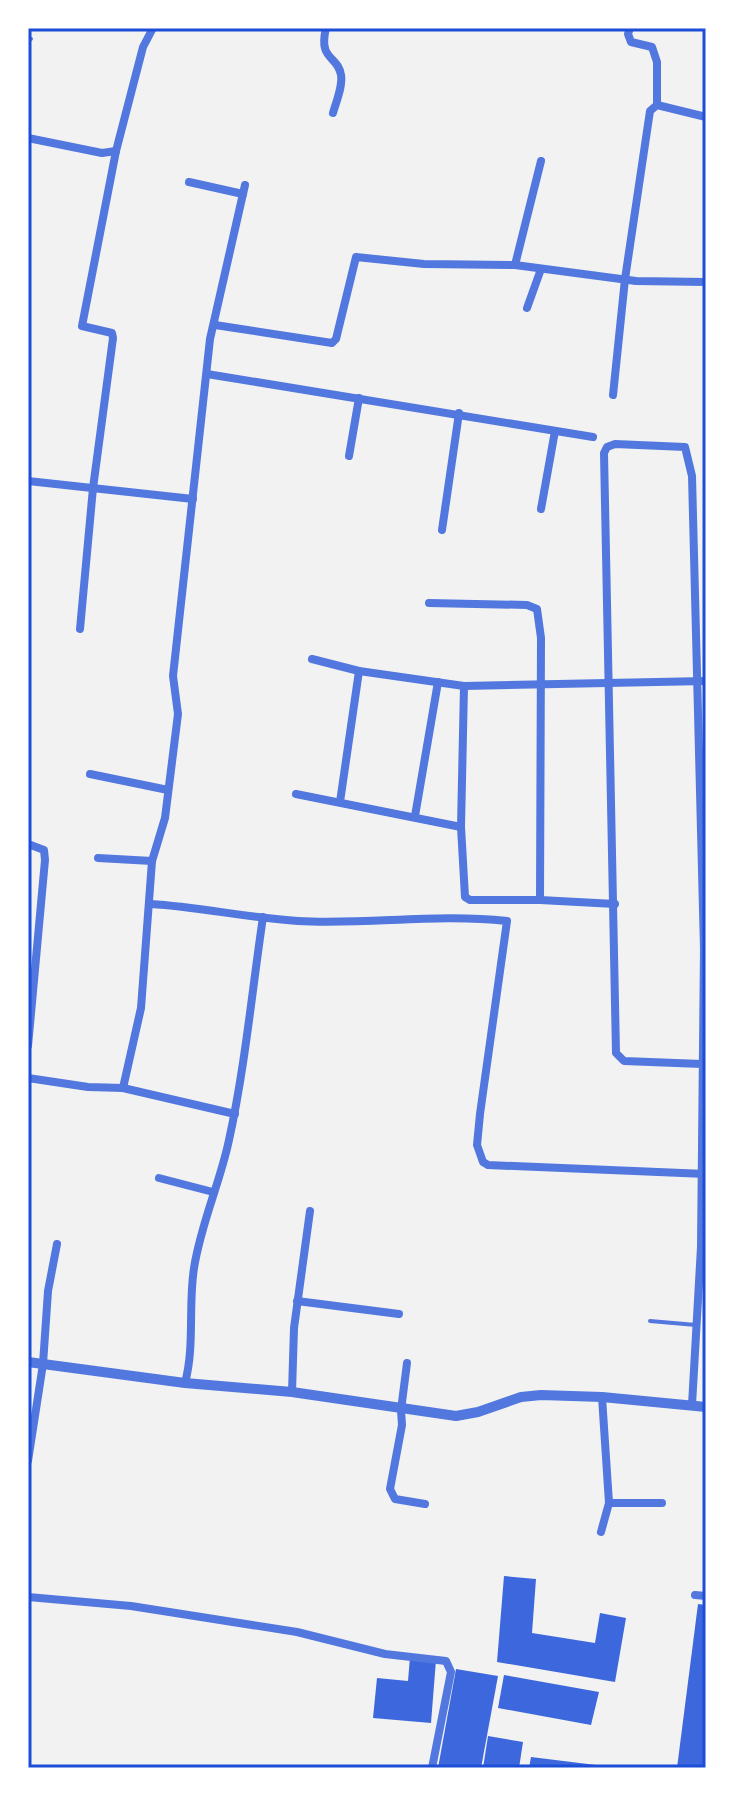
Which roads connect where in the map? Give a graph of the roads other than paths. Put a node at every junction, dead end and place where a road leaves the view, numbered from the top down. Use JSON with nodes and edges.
{"nodes":[{"id":1,"x":153,"y":28,"type":"edge"},
{"id":2,"x":326,"y":28,"type":"edge"},
{"id":3,"x":630,"y":28,"type":"edge"},
{"id":4,"x":657,"y":105,"type":"junction"},
{"id":5,"x":333,"y":113,"type":"dead end"},
{"id":6,"x":706,"y":117,"type":"edge"},
{"id":7,"x":28,"y":138,"type":"edge"},
{"id":8,"x":116,"y":151,"type":"junction"},
{"id":9,"x":541,"y":161,"type":"dead end"},
{"id":10,"x":189,"y":182,"type":"dead end"},
{"id":11,"x":515,"y":265,"type":"junction"},
{"id":12,"x":541,"y":269,"type":"junction"},
{"id":13,"x":625,"y":279,"type":"junction"},
{"id":14,"x":706,"y":282,"type":"edge"},
{"id":15,"x":527,"y":308,"type":"dead end"},
{"id":16,"x":215,"y":325,"type":"junction"},
{"id":17,"x":207,"y":374,"type":"junction"},
{"id":18,"x":613,"y":395,"type":"dead end"},
{"id":19,"x":359,"y":398,"type":"junction"},
{"id":20,"x":459,"y":413,"type":"junction"},
{"id":21,"x":555,"y":431,"type":"junction"},
{"id":22,"x":593,"y":437,"type":"dead end"},
{"id":23,"x":349,"y":456,"type":"dead end"},
{"id":24,"x":28,"y":481,"type":"edge"},
{"id":25,"x":93,"y":488,"type":"junction"},
{"id":26,"x":193,"y":499,"type":"junction"},
{"id":27,"x":541,"y":509,"type":"dead end"},
{"id":28,"x":442,"y":530,"type":"dead end"},
{"id":29,"x":429,"y":603,"type":"dead end"},
{"id":30,"x":80,"y":629,"type":"dead end"},
{"id":31,"x":312,"y":659,"type":"dead end"},
{"id":32,"x":359,"y":671,"type":"junction"},
{"id":33,"x":702,"y":680,"type":"edge"},
{"id":34,"x":610,"y":681,"type":"junction"},
{"id":35,"x":438,"y":682,"type":"junction"},
{"id":36,"x":540,"y":685,"type":"junction"},
{"id":37,"x":464,"y":686,"type":"junction"},
{"id":38,"x":90,"y":774,"type":"dead end"},
{"id":39,"x":168,"y":790,"type":"junction"},
{"id":40,"x":296,"y":794,"type":"dead end"},
{"id":41,"x":340,"y":802,"type":"junction"},
{"id":42,"x":415,"y":816,"type":"junction"},
{"id":43,"x":461,"y":827,"type":"junction"},
{"id":44,"x":28,"y":844,"type":"edge"},
{"id":45,"x":98,"y":858,"type":"dead end"},
{"id":46,"x":152,"y":861,"type":"junction"},
{"id":47,"x":540,"y":900,"type":"junction"},
{"id":48,"x":151,"y":904,"type":"junction"},
{"id":49,"x":615,"y":904,"type":"junction"},
{"id":50,"x":263,"y":917,"type":"junction"},
{"id":51,"x":30,"y":1011,"type":"edge"},
{"id":52,"x":28,"y":1046,"type":"edge"},
{"id":53,"x":704,"y":1064,"type":"edge"},
{"id":54,"x":28,"y":1078,"type":"edge"},
{"id":55,"x":123,"y":1088,"type":"junction"},
{"id":56,"x":235,"y":1114,"type":"junction"},
{"id":57,"x":703,"y":1173,"type":"edge"},
{"id":58,"x":159,"y":1178,"type":"dead end"},
{"id":59,"x":213,"y":1192,"type":"junction"},
{"id":60,"x":310,"y":1211,"type":"dead end"},
{"id":61,"x":57,"y":1244,"type":"dead end"},
{"id":62,"x":297,"y":1301,"type":"junction"},
{"id":63,"x":399,"y":1314,"type":"dead end"},
{"id":64,"x":650,"y":1321,"type":"dead end"},
{"id":65,"x":699,"y":1325,"type":"junction"},
{"id":66,"x":28,"y":1362,"type":"edge"},
{"id":67,"x":407,"y":1363,"type":"dead end"},
{"id":68,"x":43,"y":1364,"type":"junction"},
{"id":69,"x":185,"y":1383,"type":"junction"},
{"id":70,"x":292,"y":1392,"type":"junction"},
{"id":71,"x":602,"y":1397,"type":"junction"},
{"id":72,"x":692,"y":1405,"type":"junction"},
{"id":73,"x":706,"y":1407,"type":"edge"},
{"id":74,"x":401,"y":1410,"type":"junction"},
{"id":75,"x":28,"y":1458,"type":"edge"},
{"id":76,"x":609,"y":1503,"type":"junction"},
{"id":77,"x":662,"y":1503,"type":"dead end"},
{"id":78,"x":425,"y":1504,"type":"dead end"},
{"id":79,"x":601,"y":1532,"type":"dead end"},
{"id":80,"x":695,"y":1595,"type":"dead end"},
{"id":81,"x":706,"y":1596,"type":"edge"},
{"id":82,"x":28,"y":1597,"type":"edge"},
{"id":83,"x":432,"y":1768,"type":"edge"}],
"edges":[{"from":1,"to":8,"type":"street"},
{"from":2,"to":5,"type":"street"},
{"from":3,"to":4,"type":"street"},
{"from":4,"to":6,"type":"street"},
{"from":4,"to":13,"type":"street"},
{"from":7,"to":8,"type":"street"},
{"from":8,"to":25,"type":"street"},
{"from":9,"to":11,"type":"street"},
{"from":10,"to":16,"type":"street"},
{"from":11,"to":12,"type":"street"},
{"from":11,"to":16,"type":"street"},
{"from":12,"to":13,"type":"street"},
{"from":12,"to":15,"type":"street"},
{"from":13,"to":14,"type":"street"},
{"from":13,"to":18,"type":"street"},
{"from":16,"to":17,"type":"street"},
{"from":17,"to":19,"type":"street"},
{"from":17,"to":26,"type":"street"},
{"from":19,"to":20,"type":"street"},
{"from":19,"to":23,"type":"street"},
{"from":20,"to":21,"type":"street"},
{"from":20,"to":28,"type":"street"},
{"from":21,"to":22,"type":"street"},
{"from":21,"to":27,"type":"street"},
{"from":24,"to":25,"type":"street"},
{"from":25,"to":26,"type":"street"},
{"from":25,"to":30,"type":"street"},
{"from":26,"to":39,"type":"street"},
{"from":29,"to":36,"type":"street"},
{"from":31,"to":32,"type":"street"},
{"from":32,"to":35,"type":"street"},
{"from":32,"to":41,"type":"street"},
{"from":33,"to":34,"type":"street"},
{"from":33,"to":34,"type":"street"},
{"from":33,"to":53,"type":"street"},
{"from":34,"to":36,"type":"street"},
{"from":34,"to":49,"type":"street"},
{"from":35,"to":37,"type":"street"},
{"from":35,"to":42,"type":"street"},
{"from":36,"to":37,"type":"street"},
{"from":36,"to":47,"type":"street"},
{"from":37,"to":43,"type":"street"},
{"from":38,"to":39,"type":"street"},
{"from":39,"to":46,"type":"street"},
{"from":40,"to":41,"type":"street"},
{"from":41,"to":42,"type":"street"},
{"from":42,"to":43,"type":"street"},
{"from":43,"to":47,"type":"street"},
{"from":44,"to":51,"type":"street"},
{"from":45,"to":46,"type":"street"},
{"from":46,"to":48,"type":"street"},
{"from":47,"to":49,"type":"street"},
{"from":48,"to":50,"type":"street"},
{"from":48,"to":55,"type":"street"},
{"from":49,"to":53,"type":"street"},
{"from":50,"to":56,"type":"street"},
{"from":50,"to":57,"type":"street"},
{"from":51,"to":52,"type":"street"},
{"from":53,"to":57,"type":"street"},
{"from":54,"to":55,"type":"street"},
{"from":55,"to":56,"type":"street"},
{"from":56,"to":59,"type":"street"},
{"from":57,"to":65,"type":"street"},
{"from":58,"to":59,"type":"street"},
{"from":59,"to":69,"type":"street"},
{"from":60,"to":62,"type":"street"},
{"from":61,"to":68,"type":"street"},
{"from":62,"to":63,"type":"street"},
{"from":62,"to":70,"type":"street"},
{"from":64,"to":65,"type":"lane"},
{"from":65,"to":72,"type":"street"},
{"from":66,"to":68,"type":"street"},
{"from":67,"to":74,"type":"street"},
{"from":68,"to":69,"type":"street"},
{"from":68,"to":75,"type":"street"},
{"from":69,"to":70,"type":"street"},
{"from":70,"to":74,"type":"street"},
{"from":71,"to":72,"type":"street"},
{"from":71,"to":74,"type":"street"},
{"from":71,"to":76,"type":"street"},
{"from":72,"to":73,"type":"street"},
{"from":74,"to":78,"type":"street"},
{"from":76,"to":77,"type":"street"},
{"from":76,"to":79,"type":"street"},
{"from":80,"to":81,"type":"street"},
{"from":82,"to":83,"type":"street"}]}
